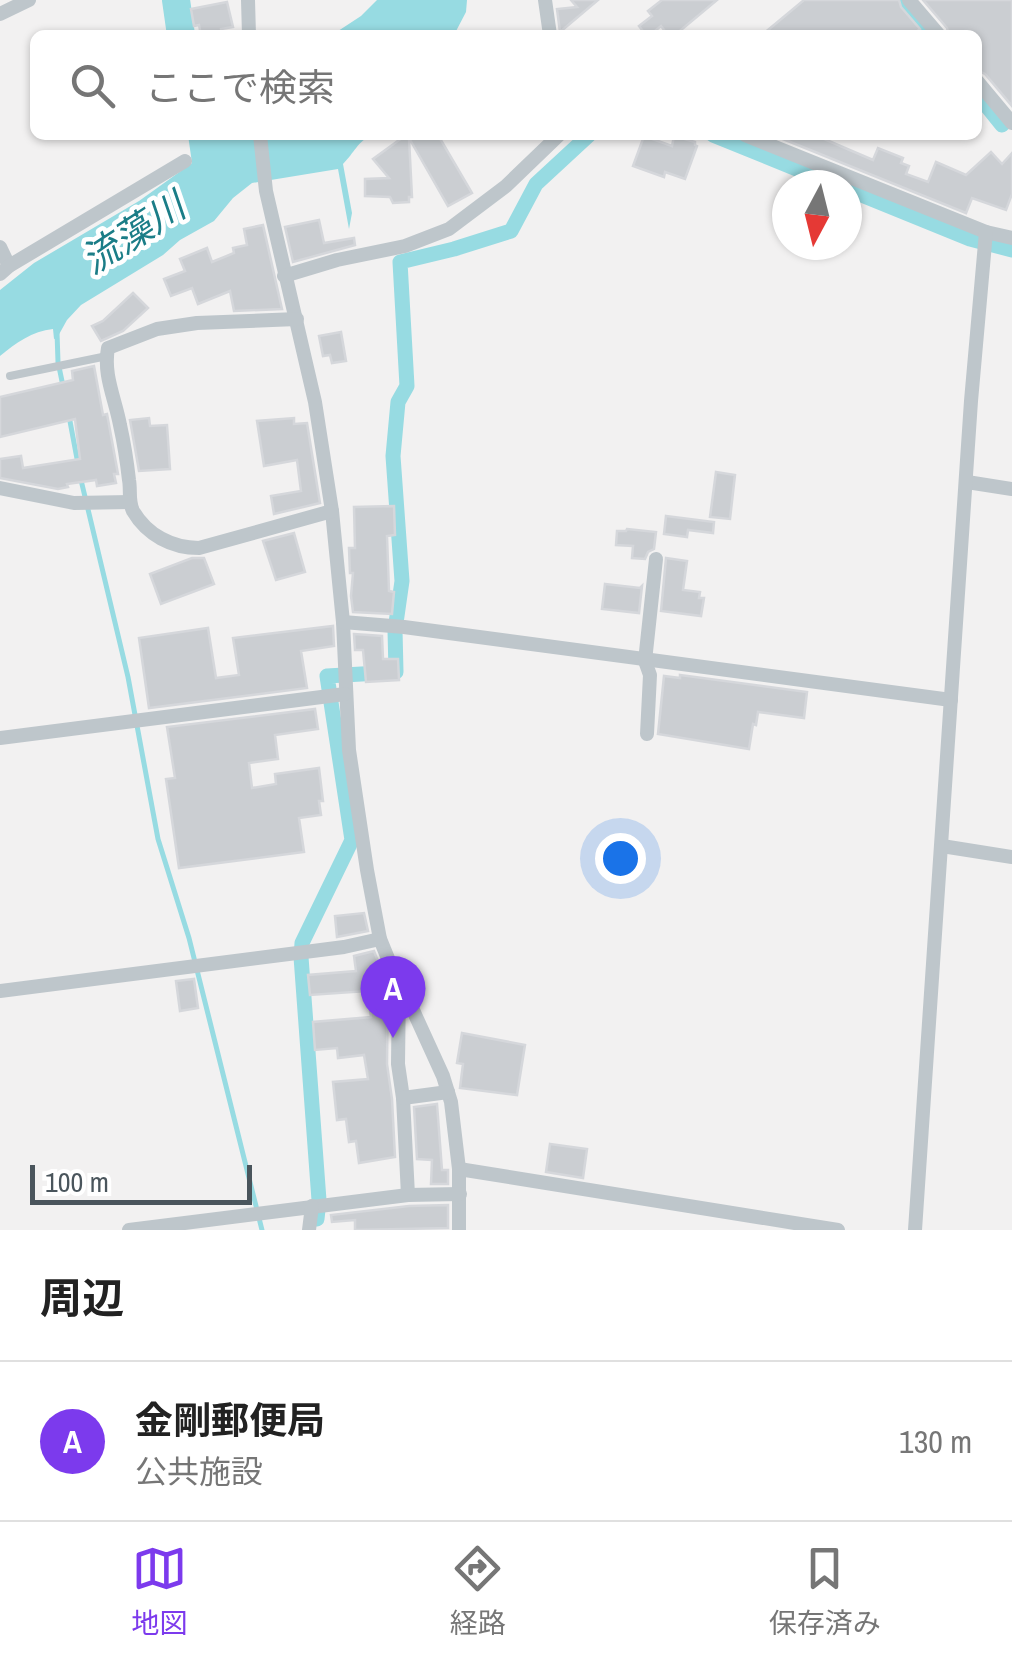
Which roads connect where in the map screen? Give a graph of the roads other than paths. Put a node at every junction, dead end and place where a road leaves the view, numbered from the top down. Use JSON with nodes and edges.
{"nodes":[{"id":1,"x":29,"y":0,"type":"edge"},
{"id":2,"x":248,"y":0,"type":"edge"},
{"id":3,"x":545,"y":0,"type":"edge"},
{"id":4,"x":909,"y":0,"type":"edge"},
{"id":5,"x":0,"y":14,"type":"edge"},
{"id":6,"x":249,"y":30,"type":"edge"},
{"id":7,"x":549,"y":30,"type":"edge"},
{"id":8,"x":935,"y":30,"type":"edge"},
{"id":9,"x":982,"y":87,"type":"edge"},
{"id":10,"x":1012,"y":122,"type":"edge"},
{"id":11,"x":261,"y":140,"type":"edge"},
{"id":12,"x":554,"y":140,"type":"edge"},
{"id":13,"x":757,"y":140,"type":"edge"},
{"id":14,"x":185,"y":161,"type":"dead end"},
{"id":15,"x":986,"y":234,"type":"junction"},
{"id":16,"x":1012,"y":238,"type":"edge"},
{"id":17,"x":0,"y":247,"type":"edge"},
{"id":18,"x":5,"y":270,"type":"edge"},
{"id":19,"x":284,"y":276,"type":"junction"},
{"id":20,"x":296,"y":319,"type":"junction"},
{"id":21,"x":107,"y":356,"type":"junction"},
{"id":22,"x":10,"y":376,"type":"dead end"},
{"id":23,"x":967,"y":482,"type":"junction"},
{"id":24,"x":0,"y":488,"type":"edge"},
{"id":25,"x":1012,"y":490,"type":"edge"},
{"id":26,"x":130,"y":502,"type":"junction"},
{"id":27,"x":332,"y":510,"type":"junction"},
{"id":28,"x":656,"y":559,"type":"dead end"},
{"id":29,"x":342,"y":622,"type":"junction"},
{"id":30,"x":646,"y":661,"type":"junction"},
{"id":31,"x":345,"y":692,"type":"junction"},
{"id":32,"x":951,"y":700,"type":"junction"},
{"id":33,"x":647,"y":734,"type":"dead end"},
{"id":34,"x":0,"y":738,"type":"edge"},
{"id":35,"x":942,"y":846,"type":"junction"},
{"id":36,"x":1012,"y":857,"type":"edge"},
{"id":37,"x":380,"y":939,"type":"junction"},
{"id":38,"x":399,"y":986,"type":"junction"},
{"id":39,"x":0,"y":991,"type":"edge"},
{"id":40,"x":448,"y":1092,"type":"junction"},
{"id":41,"x":403,"y":1098,"type":"junction"},
{"id":42,"x":459,"y":1169,"type":"junction"},
{"id":43,"x":460,"y":1194,"type":"junction"},
{"id":44,"x":408,"y":1195,"type":"junction"},
{"id":45,"x":317,"y":1206,"type":"junction"},
{"id":46,"x":129,"y":1230,"type":"edge"},
{"id":47,"x":309,"y":1230,"type":"edge"},
{"id":48,"x":459,"y":1230,"type":"edge"},
{"id":49,"x":838,"y":1230,"type":"edge"},
{"id":50,"x":915,"y":1230,"type":"edge"}],
"edges":[{"from":1,"to":5,"type":"street"},
{"from":2,"to":6,"type":"street"},
{"from":3,"to":7,"type":"street"},
{"from":4,"to":8,"type":"street"},
{"from":9,"to":10,"type":"street"},
{"from":11,"to":19,"type":"street"},
{"from":12,"to":19,"type":"street"},
{"from":13,"to":15,"type":"street"},
{"from":14,"to":18,"type":"street"},
{"from":15,"to":16,"type":"street"},
{"from":15,"to":23,"type":"street"},
{"from":17,"to":18,"type":"street"},
{"from":19,"to":20,"type":"street"},
{"from":20,"to":21,"type":"street"},
{"from":20,"to":27,"type":"street"},
{"from":21,"to":22,"type":"lane"},
{"from":21,"to":26,"type":"street"},
{"from":23,"to":25,"type":"street"},
{"from":23,"to":32,"type":"street"},
{"from":24,"to":26,"type":"street"},
{"from":26,"to":27,"type":"street"},
{"from":27,"to":29,"type":"street"},
{"from":28,"to":30,"type":"street"},
{"from":29,"to":30,"type":"street"},
{"from":29,"to":31,"type":"street"},
{"from":30,"to":32,"type":"street"},
{"from":30,"to":33,"type":"street"},
{"from":31,"to":34,"type":"street"},
{"from":31,"to":37,"type":"street"},
{"from":32,"to":35,"type":"street"},
{"from":35,"to":36,"type":"street"},
{"from":35,"to":50,"type":"street"},
{"from":37,"to":38,"type":"street"},
{"from":37,"to":39,"type":"street"},
{"from":38,"to":40,"type":"street"},
{"from":38,"to":41,"type":"street"},
{"from":40,"to":41,"type":"street"},
{"from":40,"to":42,"type":"street"},
{"from":41,"to":44,"type":"street"},
{"from":42,"to":43,"type":"street"},
{"from":42,"to":49,"type":"street"},
{"from":43,"to":44,"type":"street"},
{"from":43,"to":48,"type":"street"},
{"from":44,"to":45,"type":"street"},
{"from":45,"to":46,"type":"street"},
{"from":45,"to":47,"type":"street"}]}
